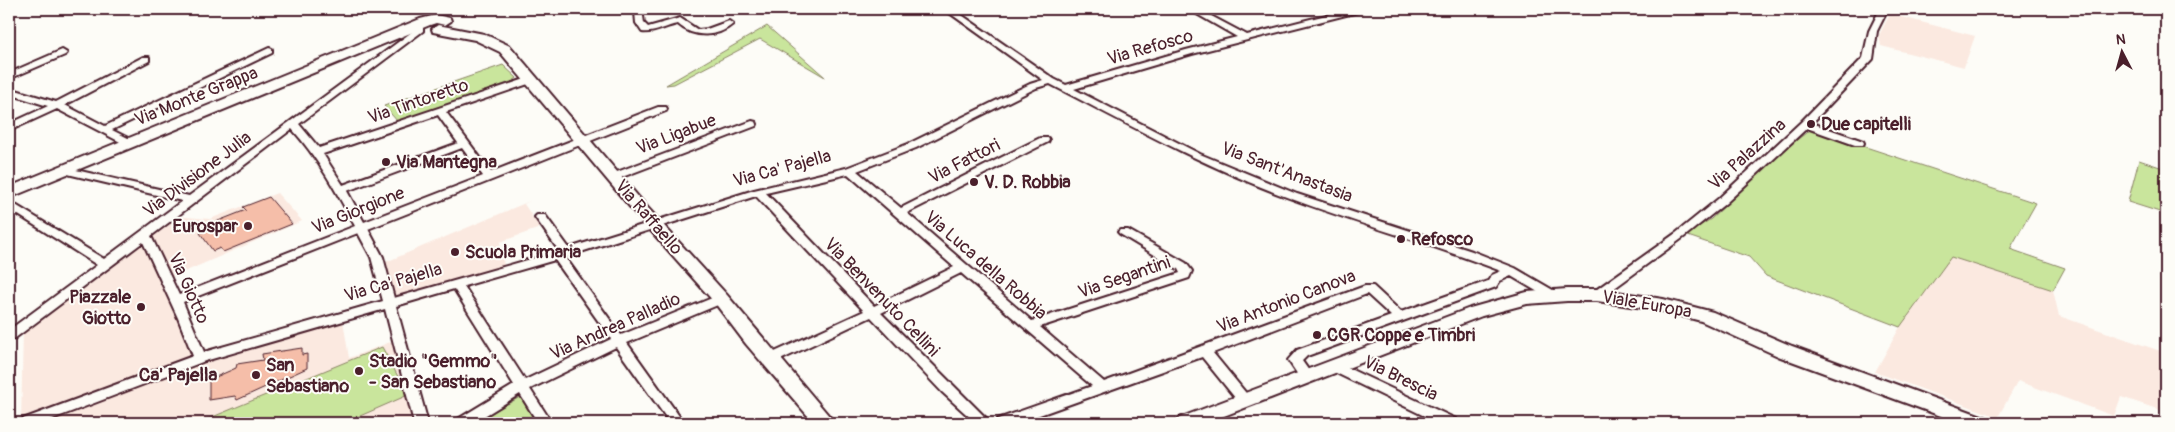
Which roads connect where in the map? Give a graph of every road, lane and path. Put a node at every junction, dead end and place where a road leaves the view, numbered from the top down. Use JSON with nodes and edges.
{"nodes":[{"id":1,"x":452,"y":9,"type":"edge"},
{"id":2,"x":636,"y":9,"type":"edge"},
{"id":3,"x":948,"y":9,"type":"edge"},
{"id":4,"x":1192,"y":9,"type":"edge"},
{"id":5,"x":1359,"y":9,"type":"edge"},
{"id":6,"x":1884,"y":9,"type":"edge"},
{"id":7,"x":435,"y":23,"type":"edge"},
{"id":8,"x":729,"y":24,"type":"dead end"},
{"id":9,"x":401,"y":38,"type":"junction"},
{"id":10,"x":1246,"y":38,"type":"junction"},
{"id":11,"x":269,"y":51,"type":"dead end"},
{"id":12,"x":62,"y":53,"type":"dead end"},
{"id":13,"x":146,"y":59,"type":"dead end"},
{"id":14,"x":9,"y":76,"type":"edge"},
{"id":15,"x":531,"y":80,"type":"junction"},
{"id":16,"x":1051,"y":81,"type":"junction"},
{"id":17,"x":1067,"y":88,"type":"junction"},
{"id":18,"x":9,"y":91,"type":"edge"},
{"id":19,"x":58,"y":105,"type":"junction"},
{"id":20,"x":662,"y":109,"type":"dead end"},
{"id":21,"x":440,"y":111,"type":"junction"},
{"id":22,"x":293,"y":124,"type":"junction"},
{"id":23,"x":752,"y":124,"type":"dead end"},
{"id":24,"x":1805,"y":124,"type":"junction"},
{"id":25,"x":9,"y":128,"type":"edge"},
{"id":26,"x":106,"y":129,"type":"junction"},
{"id":27,"x":582,"y":140,"type":"junction"},
{"id":28,"x":1044,"y":140,"type":"dead end"},
{"id":29,"x":130,"y":143,"type":"junction"},
{"id":30,"x":1859,"y":143,"type":"dead end"},
{"id":31,"x":464,"y":144,"type":"junction"},
{"id":32,"x":316,"y":153,"type":"junction"},
{"id":33,"x":64,"y":170,"type":"junction"},
{"id":34,"x":850,"y":170,"type":"junction"},
{"id":35,"x":489,"y":177,"type":"junction"},
{"id":36,"x":613,"y":177,"type":"junction"},
{"id":37,"x":341,"y":190,"type":"junction"},
{"id":38,"x":758,"y":192,"type":"junction"},
{"id":39,"x":9,"y":193,"type":"edge"},
{"id":40,"x":192,"y":200,"type":"junction"},
{"id":41,"x":9,"y":204,"type":"edge"},
{"id":42,"x":899,"y":213,"type":"junction"},
{"id":43,"x":541,"y":217,"type":"dead end"},
{"id":44,"x":654,"y":224,"type":"junction"},
{"id":45,"x":361,"y":227,"type":"junction"},
{"id":46,"x":1124,"y":232,"type":"dead end"},
{"id":47,"x":142,"y":237,"type":"junction"},
{"id":48,"x":562,"y":253,"type":"junction"},
{"id":49,"x":104,"y":264,"type":"junction"},
{"id":50,"x":961,"y":268,"type":"junction"},
{"id":51,"x":1516,"y":274,"type":"junction"},
{"id":52,"x":457,"y":284,"type":"junction"},
{"id":53,"x":1597,"y":295,"type":"junction"},
{"id":54,"x":1554,"y":296,"type":"junction"},
{"id":55,"x":1528,"y":298,"type":"junction"},
{"id":56,"x":721,"y":299,"type":"junction"},
{"id":57,"x":175,"y":301,"type":"junction"},
{"id":58,"x":387,"y":302,"type":"junction"},
{"id":59,"x":872,"y":312,"type":"junction"},
{"id":60,"x":1400,"y":318,"type":"junction"},
{"id":61,"x":1030,"y":326,"type":"junction"},
{"id":62,"x":9,"y":336,"type":"edge"},
{"id":63,"x":620,"y":340,"type":"junction"},
{"id":64,"x":1204,"y":352,"type":"junction"},
{"id":65,"x":200,"y":358,"type":"junction"},
{"id":66,"x":771,"y":359,"type":"junction"},
{"id":67,"x":1335,"y":367,"type":"junction"},
{"id":68,"x":1307,"y":378,"type":"junction"},
{"id":69,"x":523,"y":387,"type":"junction"},
{"id":70,"x":1101,"y":387,"type":"junction"},
{"id":71,"x":1245,"y":400,"type":"junction"},
{"id":72,"x":28,"y":423,"type":"edge"},
{"id":73,"x":421,"y":423,"type":"edge"},
{"id":74,"x":463,"y":423,"type":"edge"},
{"id":75,"x":545,"y":423,"type":"edge"},
{"id":76,"x":677,"y":423,"type":"edge"},
{"id":77,"x":825,"y":423,"type":"edge"},
{"id":78,"x":984,"y":423,"type":"edge"},
{"id":79,"x":1003,"y":423,"type":"edge"},
{"id":80,"x":1186,"y":423,"type":"edge"},
{"id":81,"x":1451,"y":423,"type":"edge"},
{"id":82,"x":1980,"y":423,"type":"edge"}],
"edges":[{"from":1,"to":7,"type":"main road"},
{"from":2,"to":8,"type":"street"},
{"from":3,"to":16,"type":"street","name":"Via Sant'Anastasia"},
{"from":4,"to":10,"type":"street"},
{"from":5,"to":10,"type":"street","name":"Via Refosco"},
{"from":6,"to":24,"type":"street","name":"Via Palazzina"},
{"from":7,"to":9,"type":"main road","name":"Via Monte Grappa"},
{"from":7,"to":15,"type":"main road","name":"Via Raffaello"},
{"from":9,"to":22,"type":"street","name":"Via Divisione Julia"},
{"from":9,"to":29,"type":"main road","name":"Via Monte Grappa"},
{"from":10,"to":17,"type":"street","name":"Via Refosco"},
{"from":11,"to":26,"type":"street"},
{"from":12,"to":14,"type":"street"},
{"from":13,"to":19,"type":"street"},
{"from":15,"to":21,"type":"street","name":"Via Tintoretto"},
{"from":15,"to":27,"type":"main road","name":"Via Raffaello"},
{"from":16,"to":17,"type":"street","name":"Via Sant'Anastasia"},
{"from":16,"to":34,"type":"street","name":"Via Ca' Pajella"},
{"from":17,"to":51,"type":"street","name":"Via Sant'Anastasia"},
{"from":18,"to":19,"type":"street"},
{"from":19,"to":25,"type":"street"},
{"from":19,"to":26,"type":"street"},
{"from":20,"to":27,"type":"street"},
{"from":21,"to":31,"type":"street"},
{"from":21,"to":32,"type":"street","name":"Via Tintoretto"},
{"from":22,"to":32,"type":"street"},
{"from":22,"to":40,"type":"street","name":"Via Divisione Julia"},
{"from":23,"to":36,"type":"street","name":"Via Ligabue"},
{"from":24,"to":30,"type":"street"},
{"from":24,"to":53,"type":"street","name":"Via Palazzina"},
{"from":26,"to":29,"type":"street"},
{"from":27,"to":35,"type":"street","name":"Via Giorgione"},
{"from":27,"to":36,"type":"main road","name":"Via Raffaello"},
{"from":28,"to":42,"type":"street","name":"Via Fattori"},
{"from":29,"to":33,"type":"main road","name":"Via Monte Grappa"},
{"from":31,"to":35,"type":"street"},
{"from":31,"to":37,"type":"street"},
{"from":32,"to":37,"type":"street"},
{"from":33,"to":39,"type":"main road","name":"Via Monte Grappa"},
{"from":33,"to":40,"type":"street"},
{"from":34,"to":38,"type":"street","name":"Via Ca' Pajella"},
{"from":34,"to":42,"type":"street","name":"Via Luca della Robbia"},
{"from":35,"to":45,"type":"street","name":"Via Giorgione"},
{"from":36,"to":44,"type":"main road","name":"Via Raffaello"},
{"from":37,"to":45,"type":"street"},
{"from":38,"to":44,"type":"street","name":"Via Ca' Pajella"},
{"from":38,"to":59,"type":"street","name":"Via Benvenuto Cellini"},
{"from":40,"to":47,"type":"street","name":"Via Divisione Julia"},
{"from":41,"to":49,"type":"street"},
{"from":42,"to":50,"type":"street","name":"Via Luca della Robbia"},
{"from":43,"to":48,"type":"street"},
{"from":44,"to":48,"type":"street","name":"Via Ca' Pajella"},
{"from":44,"to":56,"type":"main road","name":"Via Raffaello"},
{"from":45,"to":57,"type":"street","name":"Via Giorgione"},
{"from":45,"to":58,"type":"street"},
{"from":46,"to":61,"type":"street","name":"Via Segantini"},
{"from":47,"to":49,"type":"street","name":"Via Divisione Julia"},
{"from":47,"to":57,"type":"street","name":"Via Giotto"},
{"from":48,"to":52,"type":"street","name":"Via Ca' Pajella"},
{"from":48,"to":63,"type":"street"},
{"from":49,"to":62,"type":"street","name":"Via Divisione Julia"},
{"from":50,"to":59,"type":"street"},
{"from":50,"to":61,"type":"street","name":"Via Luca della Robbia"},
{"from":51,"to":54,"type":"street","name":"Via Sant'Anastasia"},
{"from":51,"to":55,"type":"street"},
{"from":51,"to":60,"type":"street"},
{"from":52,"to":58,"type":"street","name":"Via Ca' Pajella"},
{"from":52,"to":69,"type":"street"},
{"from":53,"to":54,"type":"main road","name":"Viale Europa"},
{"from":53,"to":82,"type":"main road","name":"Viale Europa"},
{"from":54,"to":55,"type":"main road","name":"Viale Europa"},
{"from":55,"to":67,"type":"main road","name":"Viale Europa"},
{"from":56,"to":63,"type":"street","name":"Via Andrea Palladio"},
{"from":56,"to":66,"type":"main road","name":"Via Raffaello"},
{"from":57,"to":65,"type":"street","name":"Via Giotto"},
{"from":58,"to":65,"type":"street","name":"Via Ca' Pajella"},
{"from":58,"to":73,"type":"street"},
{"from":59,"to":66,"type":"street"},
{"from":59,"to":78,"type":"street","name":"Via Benvenuto Cellini"},
{"from":60,"to":64,"type":"street","name":"Via Antonio Canova"},
{"from":60,"to":68,"type":"street"},
{"from":61,"to":70,"type":"street","name":"Via Luca della Robbia"},
{"from":63,"to":69,"type":"street","name":"Via Andrea Palladio"},
{"from":63,"to":76,"type":"street"},
{"from":64,"to":70,"type":"street","name":"Via Antonio Canova"},
{"from":64,"to":71,"type":"street","name":"Via Antonio Canova"},
{"from":65,"to":72,"type":"street","name":"Via Ca' Pajella"},
{"from":66,"to":77,"type":"main road","name":"Via Raffaello"},
{"from":67,"to":68,"type":"main road","name":"Viale Europa"},
{"from":67,"to":81,"type":"street","name":"Via Brescia"},
{"from":68,"to":71,"type":"main road","name":"Viale Europa"},
{"from":69,"to":74,"type":"street","name":"Via Andrea Palladio"},
{"from":69,"to":75,"type":"street"},
{"from":70,"to":79,"type":"street","name":"Via Antonio Canova"},
{"from":71,"to":80,"type":"main road","name":"Viale Europa"}]}
